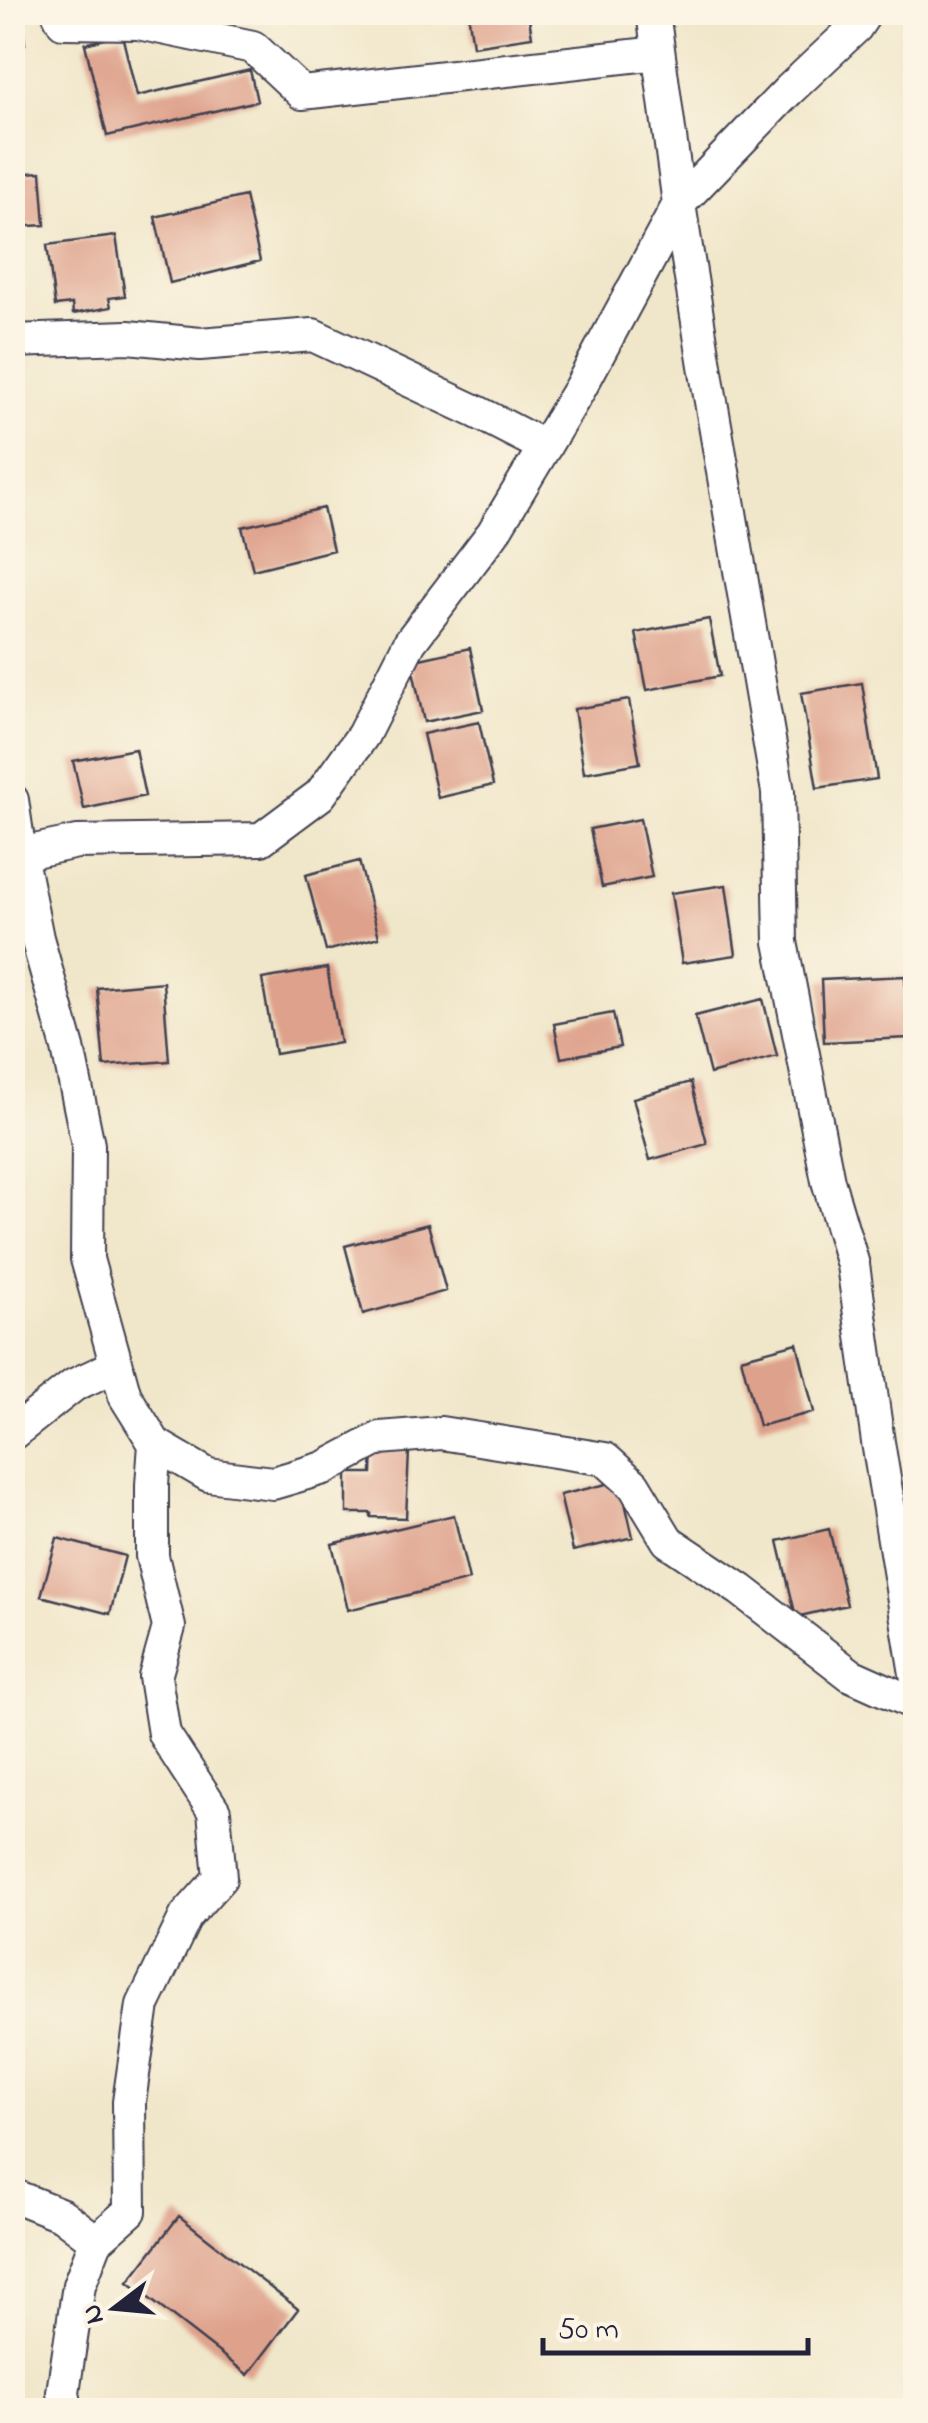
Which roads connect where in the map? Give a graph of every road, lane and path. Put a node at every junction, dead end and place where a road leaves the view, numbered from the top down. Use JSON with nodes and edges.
{"nodes":[{"id":1,"x":58,"y":12,"type":"edge"},
{"id":2,"x":653,"y":12,"type":"edge"},
{"id":3,"x":866,"y":12,"type":"edge"},
{"id":4,"x":658,"y":53,"type":"junction"},
{"id":5,"x":679,"y":204,"type":"junction"},
{"id":6,"x":12,"y":341,"type":"edge"},
{"id":7,"x":545,"y":447,"type":"junction"},
{"id":8,"x":12,"y":800,"type":"edge"},
{"id":9,"x":20,"y":854,"type":"junction"},
{"id":10,"x":117,"y":1366,"type":"junction"},
{"id":11,"x":12,"y":1434,"type":"edge"},
{"id":12,"x":155,"y":1444,"type":"junction"},
{"id":13,"x":916,"y":1674,"type":"edge"},
{"id":14,"x":916,"y":1704,"type":"edge"},
{"id":15,"x":12,"y":2196,"type":"edge"},
{"id":16,"x":96,"y":2241,"type":"junction"},
{"id":17,"x":66,"y":2410,"type":"edge"}],
"edges":[{"from":1,"to":4,"type":"street"},
{"from":2,"to":4,"type":"street"},
{"from":3,"to":5,"type":"street"},
{"from":4,"to":5,"type":"street"},
{"from":5,"to":7,"type":"street"},
{"from":5,"to":13,"type":"street"},
{"from":6,"to":7,"type":"street"},
{"from":7,"to":9,"type":"street"},
{"from":8,"to":9,"type":"street"},
{"from":9,"to":10,"type":"street"},
{"from":10,"to":11,"type":"street"},
{"from":10,"to":12,"type":"street"},
{"from":12,"to":14,"type":"street"},
{"from":12,"to":16,"type":"street"},
{"from":15,"to":16,"type":"street"},
{"from":16,"to":17,"type":"street"}]}
